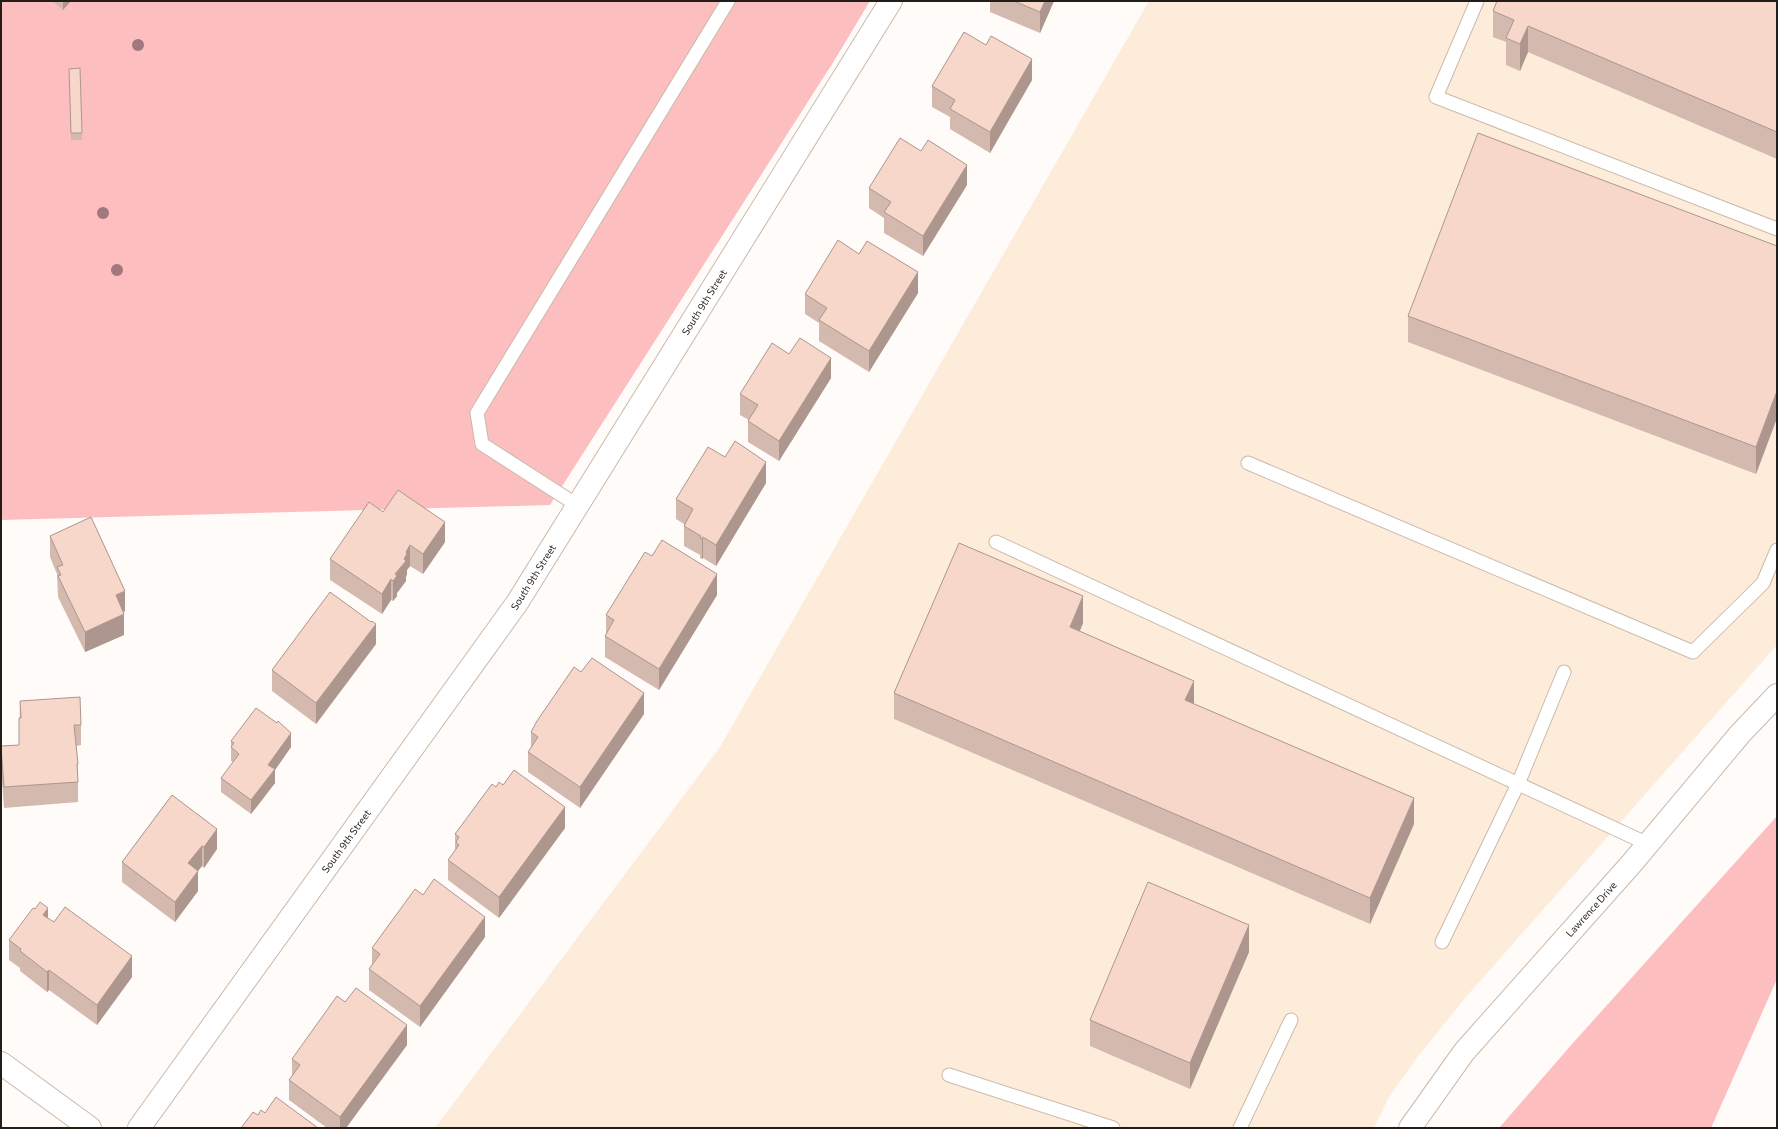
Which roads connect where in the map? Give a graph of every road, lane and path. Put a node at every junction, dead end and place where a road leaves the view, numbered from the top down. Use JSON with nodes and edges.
{"nodes":[{"id":1,"x":728,"y":1,"type":"edge"},
{"id":2,"x":891,"y":1,"type":"edge"},
{"id":3,"x":1477,"y":1,"type":"edge"},
{"id":4,"x":1777,"y":229,"type":"edge"},
{"id":5,"x":1248,"y":463,"type":"dead end"},
{"id":6,"x":577,"y":505,"type":"junction"},
{"id":7,"x":996,"y":542,"type":"dead end"},
{"id":8,"x":1777,"y":550,"type":"edge"},
{"id":9,"x":1564,"y":672,"type":"dead end"},
{"id":10,"x":1777,"y":695,"type":"edge"},
{"id":11,"x":1518,"y":784,"type":"junction"},
{"id":12,"x":1648,"y":844,"type":"junction"},
{"id":13,"x":1442,"y":942,"type":"dead end"},
{"id":14,"x":1291,"y":1020,"type":"dead end"},
{"id":15,"x":1,"y":1063,"type":"edge"},
{"id":16,"x":949,"y":1075,"type":"dead end"},
{"id":17,"x":90,"y":1128,"type":"edge"},
{"id":18,"x":139,"y":1128,"type":"edge"},
{"id":19,"x":1113,"y":1128,"type":"edge"},
{"id":20,"x":1240,"y":1128,"type":"edge"},
{"id":21,"x":1410,"y":1128,"type":"edge"}],
"edges":[{"from":1,"to":6,"type":"lane"},
{"from":2,"to":6,"type":"street","name":"South 9th Street"},
{"from":3,"to":4,"type":"lane"},
{"from":5,"to":8,"type":"lane"},
{"from":6,"to":18,"type":"street","name":"South 9th Street"},
{"from":7,"to":11,"type":"lane"},
{"from":9,"to":11,"type":"lane"},
{"from":10,"to":12,"type":"street","name":"Lawrence Drive"},
{"from":11,"to":12,"type":"lane"},
{"from":11,"to":13,"type":"lane"},
{"from":12,"to":21,"type":"street","name":"Lawrence Drive"},
{"from":14,"to":20,"type":"lane"},
{"from":15,"to":17,"type":"street"},
{"from":16,"to":19,"type":"lane"}]}
